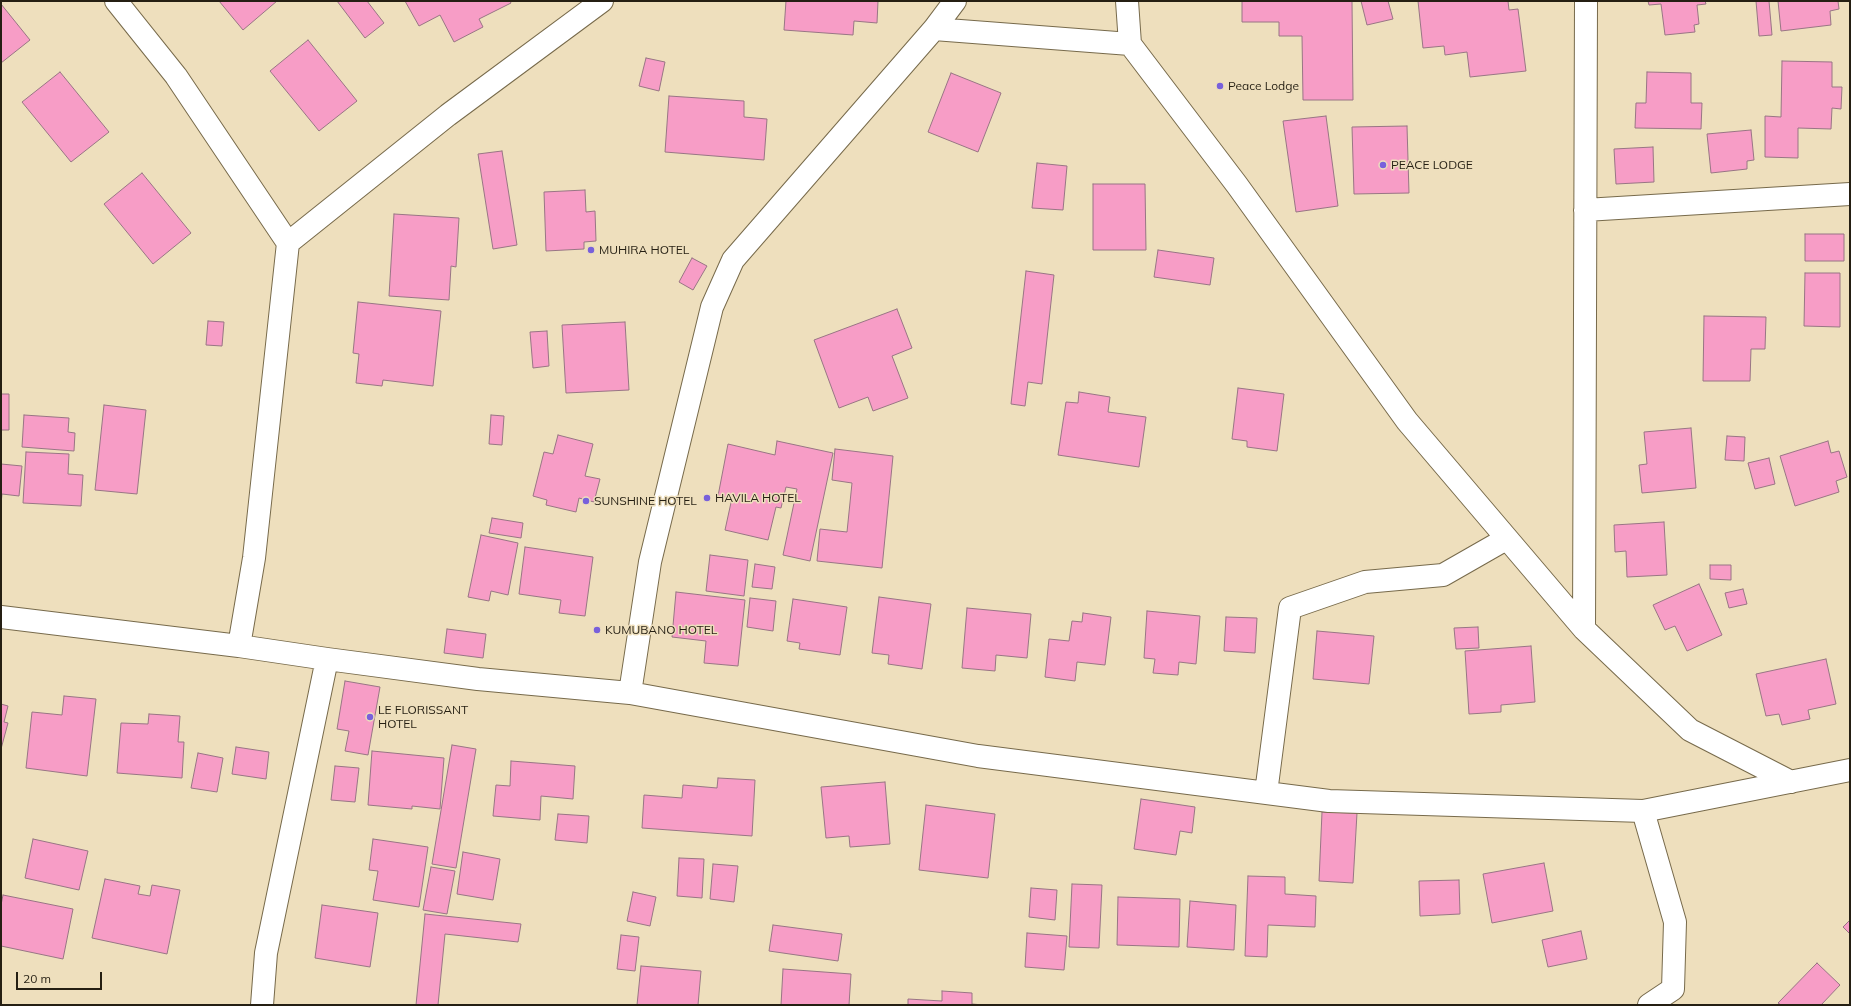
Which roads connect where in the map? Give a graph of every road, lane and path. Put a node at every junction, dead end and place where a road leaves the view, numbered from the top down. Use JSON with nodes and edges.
{"nodes":[{"id":1,"x":116,"y":1,"type":"edge"},
{"id":2,"x":602,"y":1,"type":"edge"},
{"id":3,"x":955,"y":1,"type":"edge"},
{"id":4,"x":1127,"y":1,"type":"edge"},
{"id":5,"x":1586,"y":1,"type":"edge"},
{"id":6,"x":934,"y":29,"type":"junction"},
{"id":7,"x":1130,"y":44,"type":"junction"},
{"id":8,"x":1850,"y":194,"type":"edge"},
{"id":9,"x":1585,"y":210,"type":"junction"},
{"id":10,"x":288,"y":243,"type":"junction"},
{"id":11,"x":1506,"y":538,"type":"junction"},
{"id":12,"x":1,"y":617,"type":"edge"},
{"id":13,"x":1584,"y":629,"type":"junction"},
{"id":14,"x":239,"y":646,"type":"junction"},
{"id":15,"x":327,"y":659,"type":"junction"},
{"id":16,"x":630,"y":693,"type":"junction"},
{"id":17,"x":1850,"y":770,"type":"edge"},
{"id":18,"x":1791,"y":782,"type":"junction"},
{"id":19,"x":1266,"y":793,"type":"junction"},
{"id":20,"x":1643,"y":811,"type":"junction"},
{"id":21,"x":262,"y":1005,"type":"edge"},
{"id":22,"x":1649,"y":1005,"type":"edge"}],
"edges":[{"from":1,"to":10,"type":"street"},
{"from":2,"to":10,"type":"street"},
{"from":3,"to":6,"type":"street"},
{"from":4,"to":7,"type":"street"},
{"from":5,"to":9,"type":"street"},
{"from":6,"to":7,"type":"street"},
{"from":6,"to":16,"type":"street"},
{"from":7,"to":11,"type":"street"},
{"from":8,"to":9,"type":"street"},
{"from":9,"to":13,"type":"street"},
{"from":10,"to":14,"type":"street"},
{"from":11,"to":13,"type":"street"},
{"from":11,"to":19,"type":"street"},
{"from":12,"to":14,"type":"street"},
{"from":13,"to":18,"type":"street"},
{"from":14,"to":15,"type":"street"},
{"from":15,"to":16,"type":"street"},
{"from":15,"to":21,"type":"street"},
{"from":16,"to":19,"type":"street"},
{"from":17,"to":18,"type":"street"},
{"from":18,"to":20,"type":"street"},
{"from":19,"to":20,"type":"street"},
{"from":20,"to":22,"type":"street"}]}
